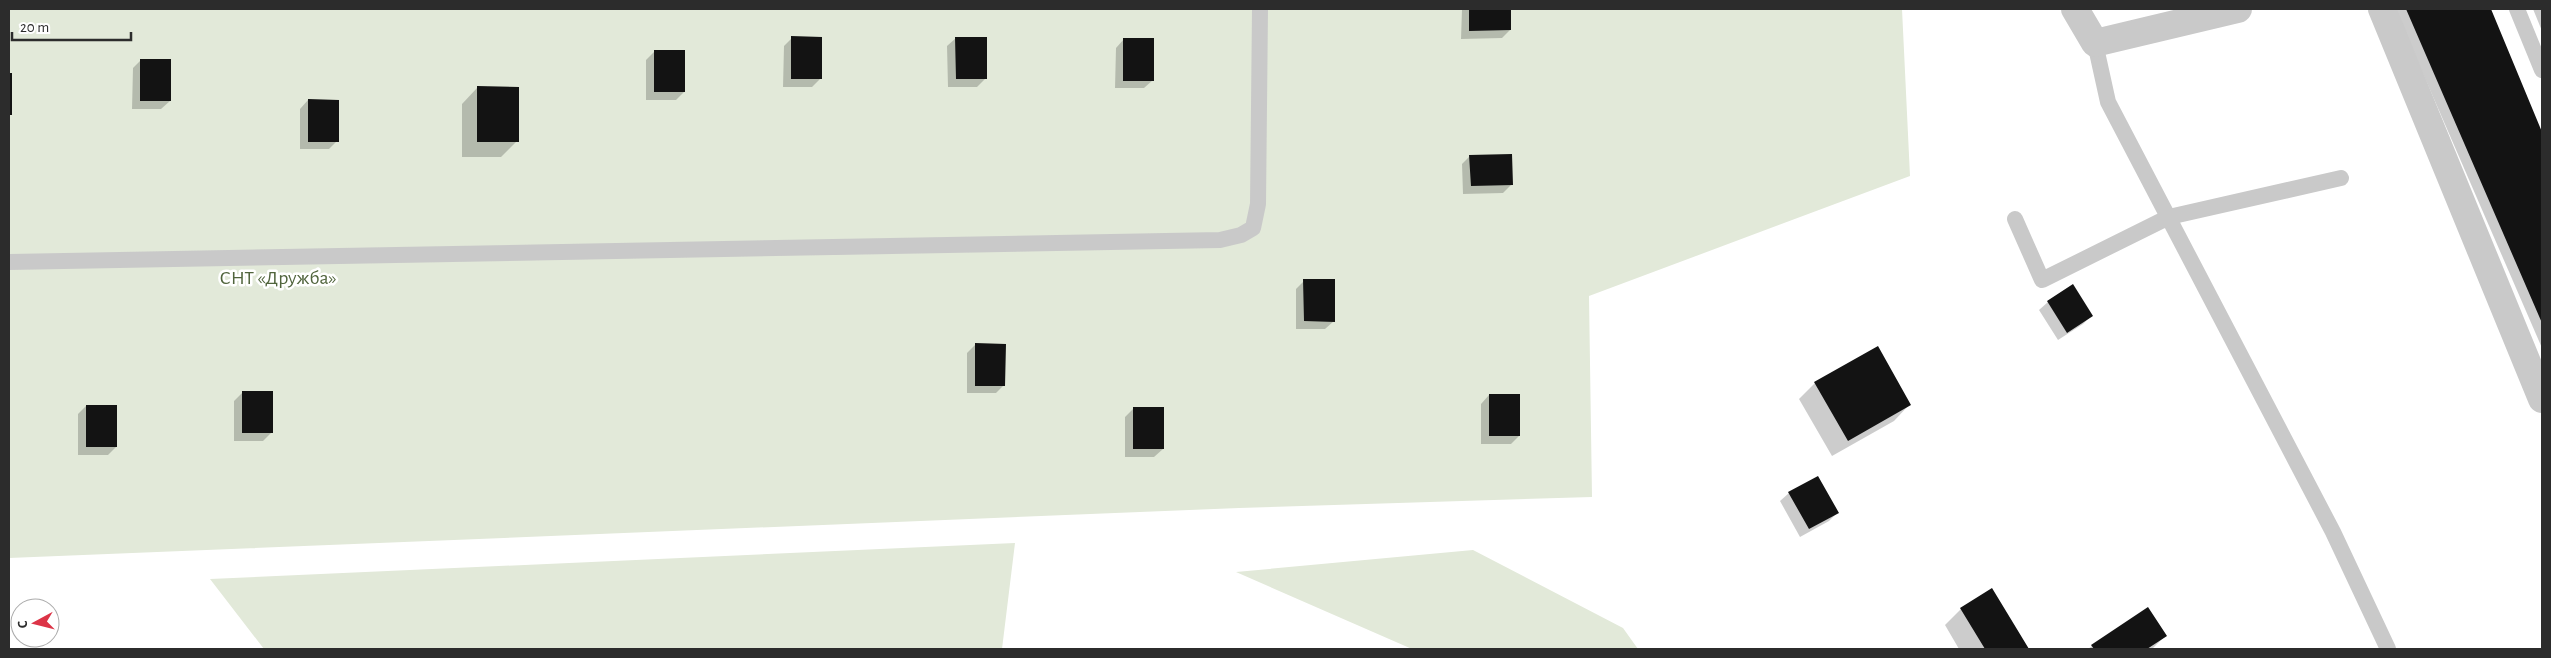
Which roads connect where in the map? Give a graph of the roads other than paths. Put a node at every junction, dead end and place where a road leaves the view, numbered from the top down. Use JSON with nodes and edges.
{"nodes":[{"id":1,"x":1260,"y":9,"type":"edge"},
{"id":2,"x":2075,"y":9,"type":"edge"},
{"id":3,"x":2238,"y":9,"type":"edge"},
{"id":4,"x":2382,"y":9,"type":"edge"},
{"id":5,"x":2517,"y":9,"type":"edge"},
{"id":6,"x":2095,"y":43,"type":"junction"},
{"id":7,"x":2542,"y":70,"type":"edge"},
{"id":8,"x":2342,"y":178,"type":"dead end"},
{"id":9,"x":2169,"y":217,"type":"junction"},
{"id":10,"x":2015,"y":219,"type":"dead end"},
{"id":11,"x":9,"y":262,"type":"edge"},
{"id":12,"x":2542,"y":399,"type":"edge"},
{"id":13,"x":2388,"y":649,"type":"edge"}],
"edges":[{"from":1,"to":11,"type":"lane"},
{"from":2,"to":6,"type":"street"},
{"from":3,"to":6,"type":"street"},
{"from":4,"to":12,"type":"street"},
{"from":5,"to":7,"type":"lane"},
{"from":6,"to":9,"type":"lane"},
{"from":8,"to":9,"type":"lane"},
{"from":9,"to":10,"type":"lane"},
{"from":9,"to":13,"type":"lane"}]}
